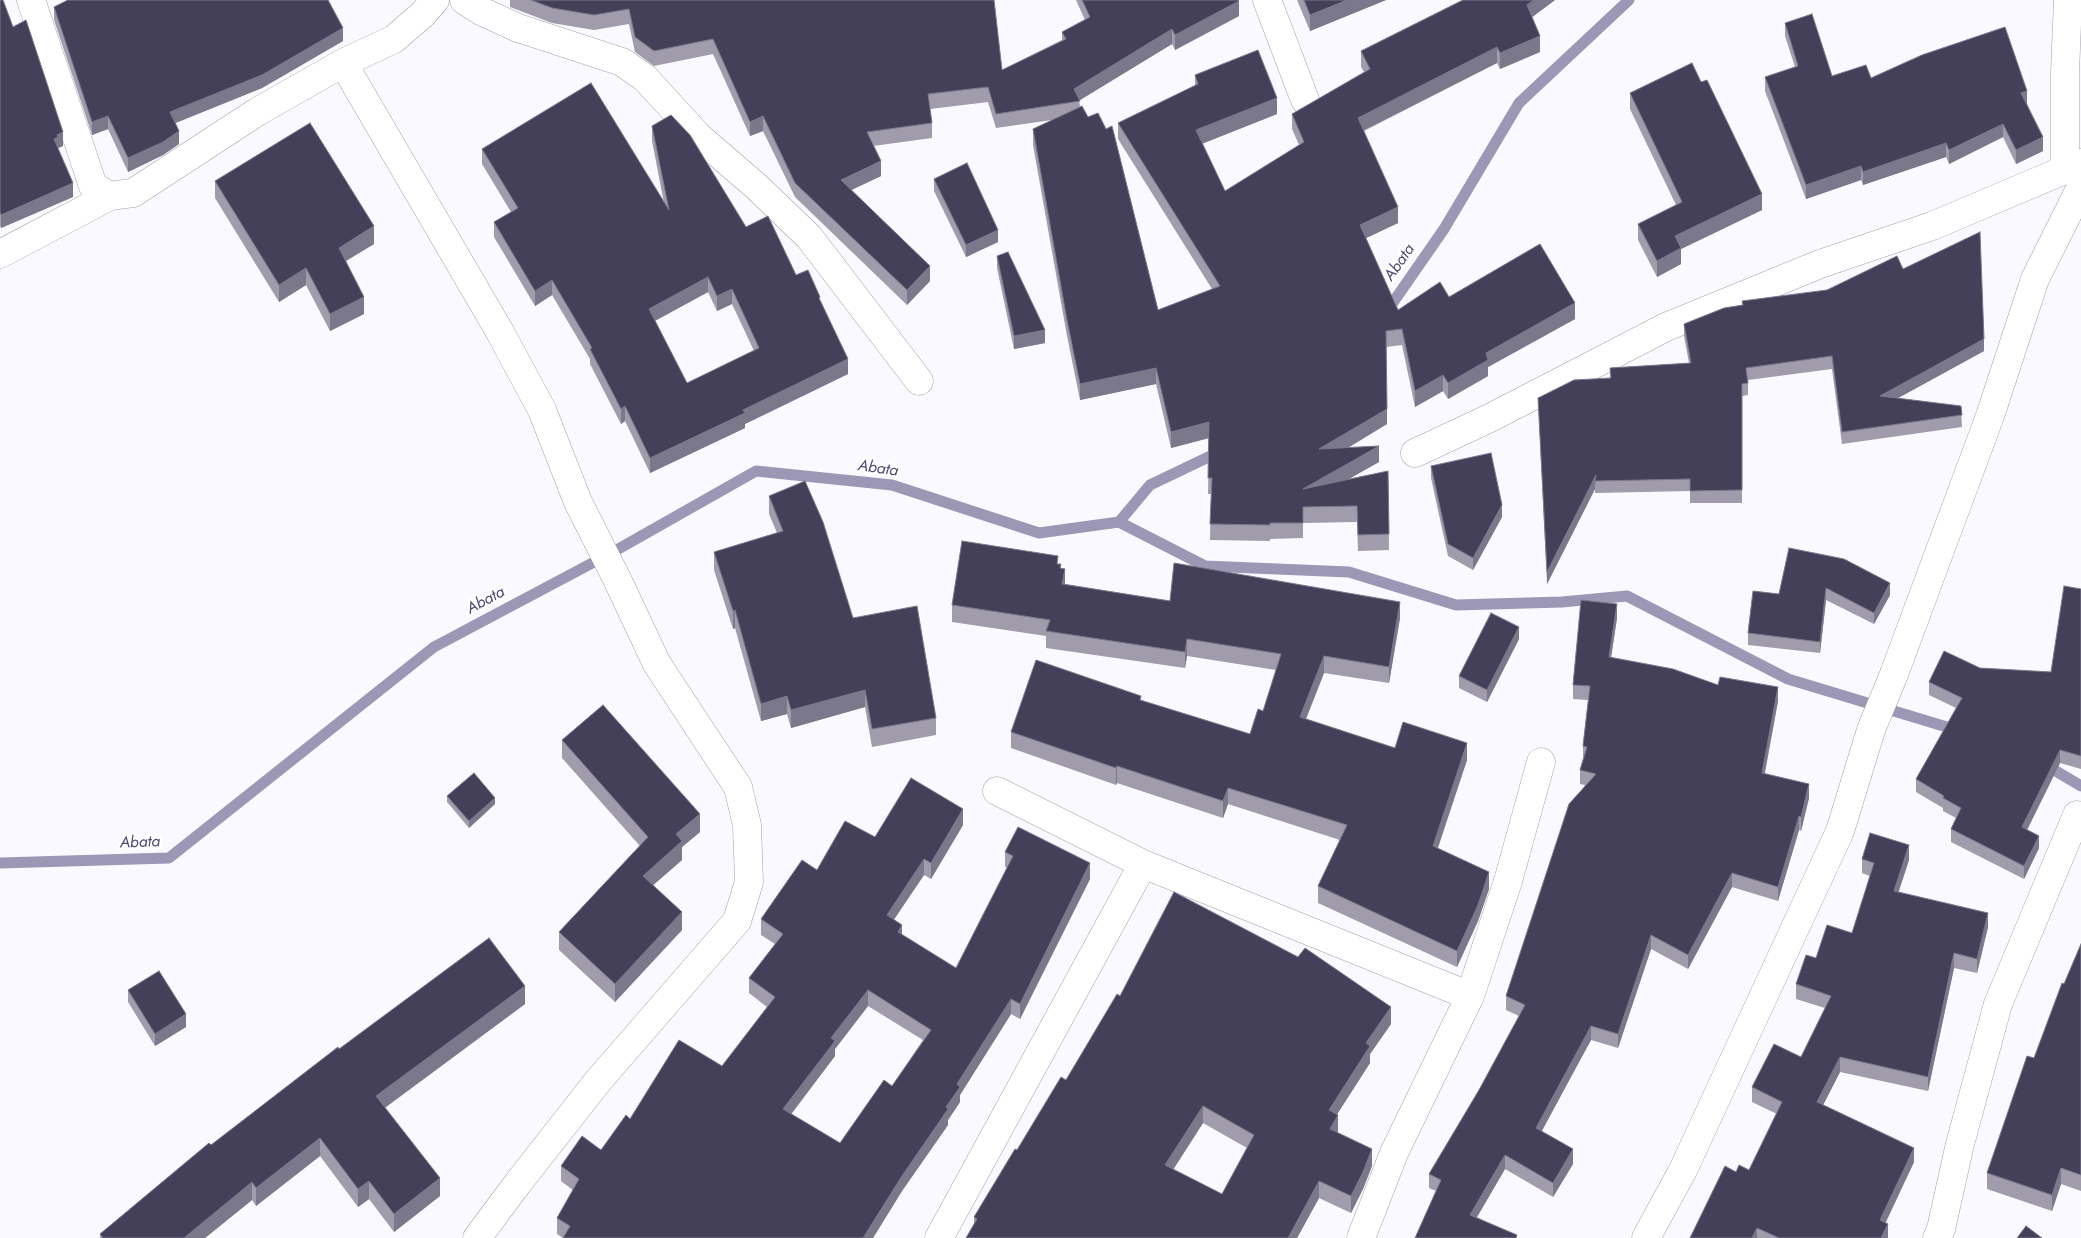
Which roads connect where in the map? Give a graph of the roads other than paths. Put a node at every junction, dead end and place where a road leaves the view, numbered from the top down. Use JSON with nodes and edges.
{"nodes":[{"id":1,"x":31,"y":0,"type":"edge"},
{"id":2,"x":434,"y":0,"type":"edge"},
{"id":3,"x":464,"y":0,"type":"edge"},
{"id":4,"x":1267,"y":0,"type":"edge"},
{"id":5,"x":2068,"y":0,"type":"edge"},
{"id":6,"x":343,"y":63,"type":"junction"},
{"id":7,"x":1305,"y":100,"type":"dead end"},
{"id":8,"x":2076,"y":173,"type":"edge"},
{"id":9,"x":110,"y":196,"type":"junction"},
{"id":10,"x":0,"y":254,"type":"edge"},
{"id":11,"x":919,"y":381,"type":"dead end"},
{"id":12,"x":1415,"y":453,"type":"dead end"},
{"id":13,"x":1541,"y":762,"type":"dead end"},
{"id":14,"x":997,"y":790,"type":"dead end"},
{"id":15,"x":2077,"y":815,"type":"dead end"},
{"id":16,"x":1144,"y":864,"type":"junction"},
{"id":17,"x":1470,"y":996,"type":"junction"},
{"id":18,"x":477,"y":1238,"type":"edge"},
{"id":19,"x":939,"y":1238,"type":"edge"},
{"id":20,"x":1362,"y":1238,"type":"edge"},
{"id":21,"x":1646,"y":1238,"type":"edge"},
{"id":22,"x":1937,"y":1238,"type":"edge"}],
"edges":[{"from":1,"to":9,"type":"street"},
{"from":2,"to":6,"type":"street"},
{"from":3,"to":11,"type":"street"},
{"from":4,"to":7,"type":"street"},
{"from":5,"to":8,"type":"street"},
{"from":6,"to":9,"type":"street"},
{"from":6,"to":18,"type":"street"},
{"from":8,"to":12,"type":"street"},
{"from":8,"to":21,"type":"street"},
{"from":9,"to":10,"type":"street"},
{"from":13,"to":17,"type":"street"},
{"from":14,"to":16,"type":"street"},
{"from":15,"to":22,"type":"street"},
{"from":16,"to":17,"type":"street"},
{"from":16,"to":19,"type":"street"},
{"from":17,"to":20,"type":"street"}]}
